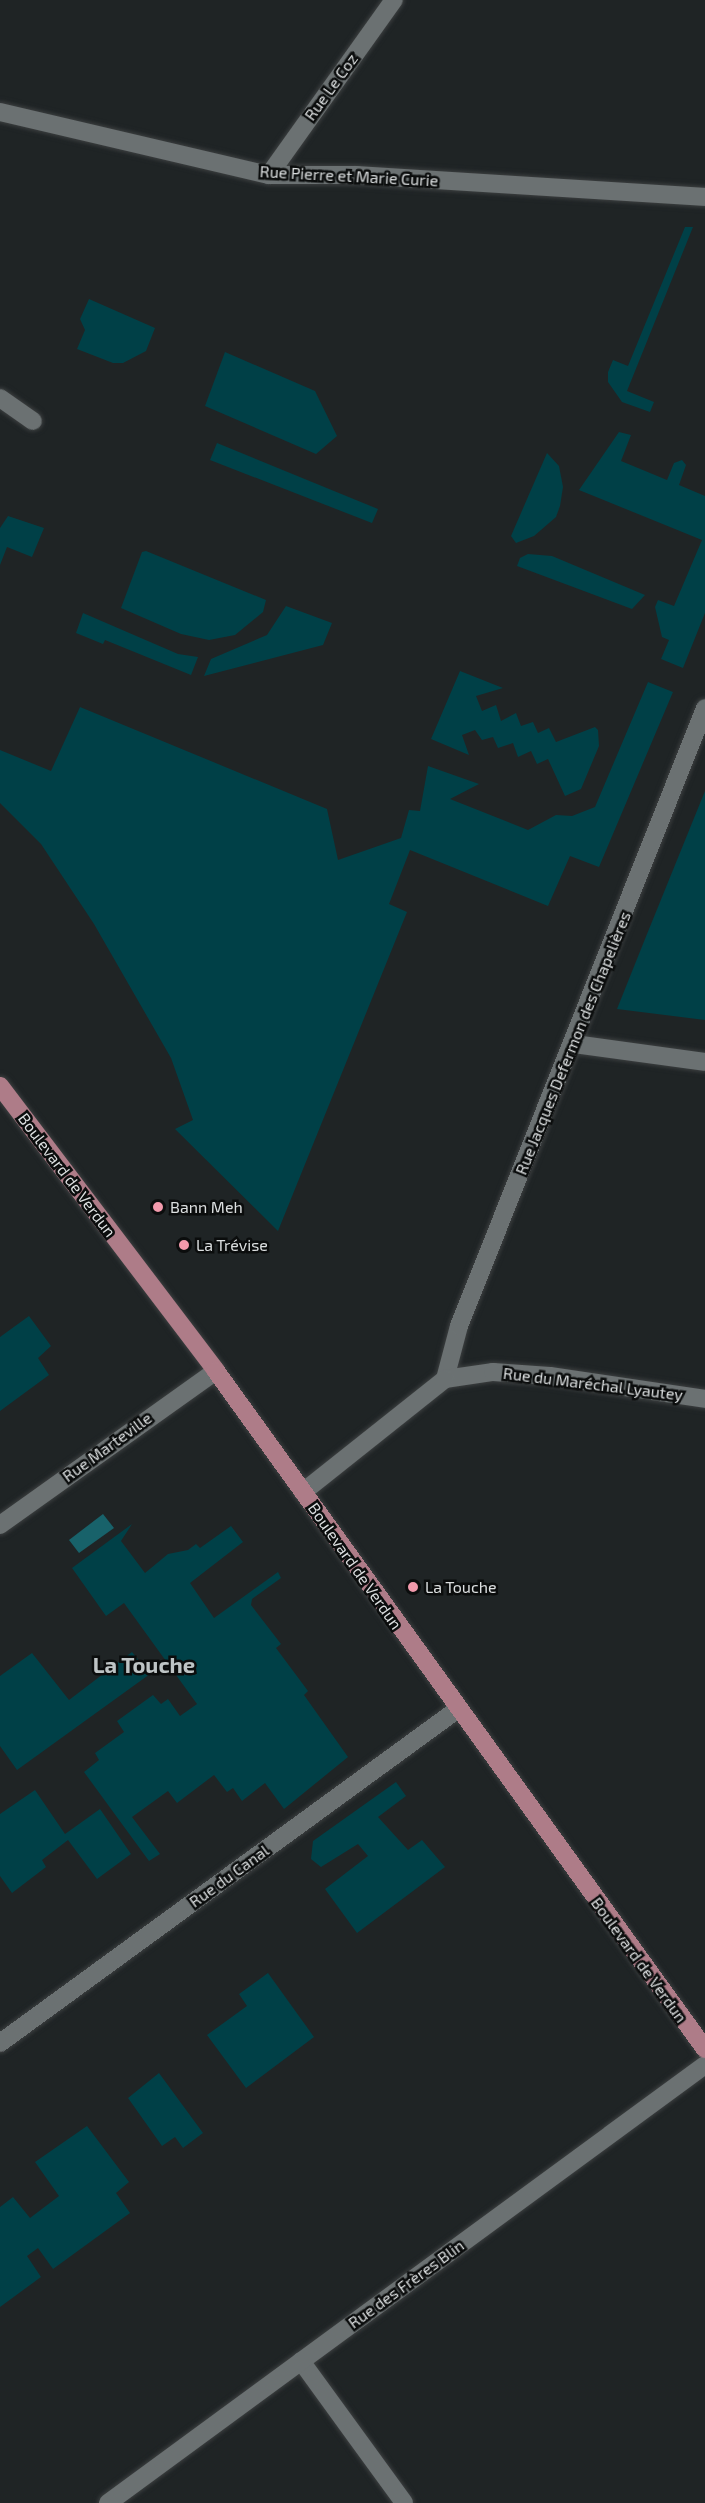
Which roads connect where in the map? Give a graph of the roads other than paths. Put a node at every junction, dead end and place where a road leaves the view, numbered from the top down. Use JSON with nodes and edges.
{"nodes":[{"id":1,"x":394,"y":0,"type":"edge"},
{"id":2,"x":0,"y":112,"type":"edge"},
{"id":3,"x":269,"y":175,"type":"junction"},
{"id":4,"x":705,"y":197,"type":"edge"},
{"id":5,"x":0,"y":398,"type":"edge"},
{"id":6,"x":33,"y":421,"type":"dead end"},
{"id":7,"x":705,"y":708,"type":"edge"},
{"id":8,"x":574,"y":1044,"type":"junction"},
{"id":9,"x":705,"y":1062,"type":"edge"},
{"id":10,"x":0,"y":1086,"type":"edge"},
{"id":11,"x":216,"y":1371,"type":"junction"},
{"id":12,"x":445,"y":1379,"type":"junction"},
{"id":13,"x":705,"y":1399,"type":"edge"},
{"id":14,"x":303,"y":1492,"type":"junction"},
{"id":15,"x":0,"y":1525,"type":"edge"},
{"id":16,"x":458,"y":1709,"type":"junction"},
{"id":17,"x":0,"y":2043,"type":"edge"},
{"id":18,"x":705,"y":2049,"type":"edge"},
{"id":19,"x":705,"y":2065,"type":"edge"},
{"id":20,"x":301,"y":2361,"type":"junction"},
{"id":21,"x":108,"y":2503,"type":"edge"},
{"id":22,"x":404,"y":2503,"type":"edge"}],
"edges":[{"from":1,"to":3,"type":"street","name":"Rue Le Coz"},
{"from":2,"to":3,"type":"street","name":"Rue Pierre et Marie Curie"},
{"from":3,"to":4,"type":"street","name":"Rue Pierre et Marie Curie"},
{"from":5,"to":6,"type":"street"},
{"from":7,"to":8,"type":"street","name":"Rue Jacques Defermon des Chapelières"},
{"from":8,"to":9,"type":"street"},
{"from":8,"to":12,"type":"street","name":"Rue Jacques Defermon des Chapelières"},
{"from":10,"to":11,"type":"main road","name":"Boulevard de Verdun"},
{"from":11,"to":14,"type":"main road","name":"Boulevard de Verdun"},
{"from":11,"to":15,"type":"street","name":"Rue Marteville"},
{"from":12,"to":13,"type":"street","name":"Rue du Maréchal Lyautey"},
{"from":12,"to":14,"type":"street"},
{"from":14,"to":16,"type":"main road","name":"Boulevard de Verdun"},
{"from":16,"to":17,"type":"street","name":"Rue du Canal"},
{"from":16,"to":18,"type":"main road","name":"Boulevard de Verdun"},
{"from":19,"to":20,"type":"street","name":"Rue des Frères Blin"},
{"from":20,"to":21,"type":"street","name":"Rue des Frères Blin"},
{"from":20,"to":22,"type":"street"}]}
